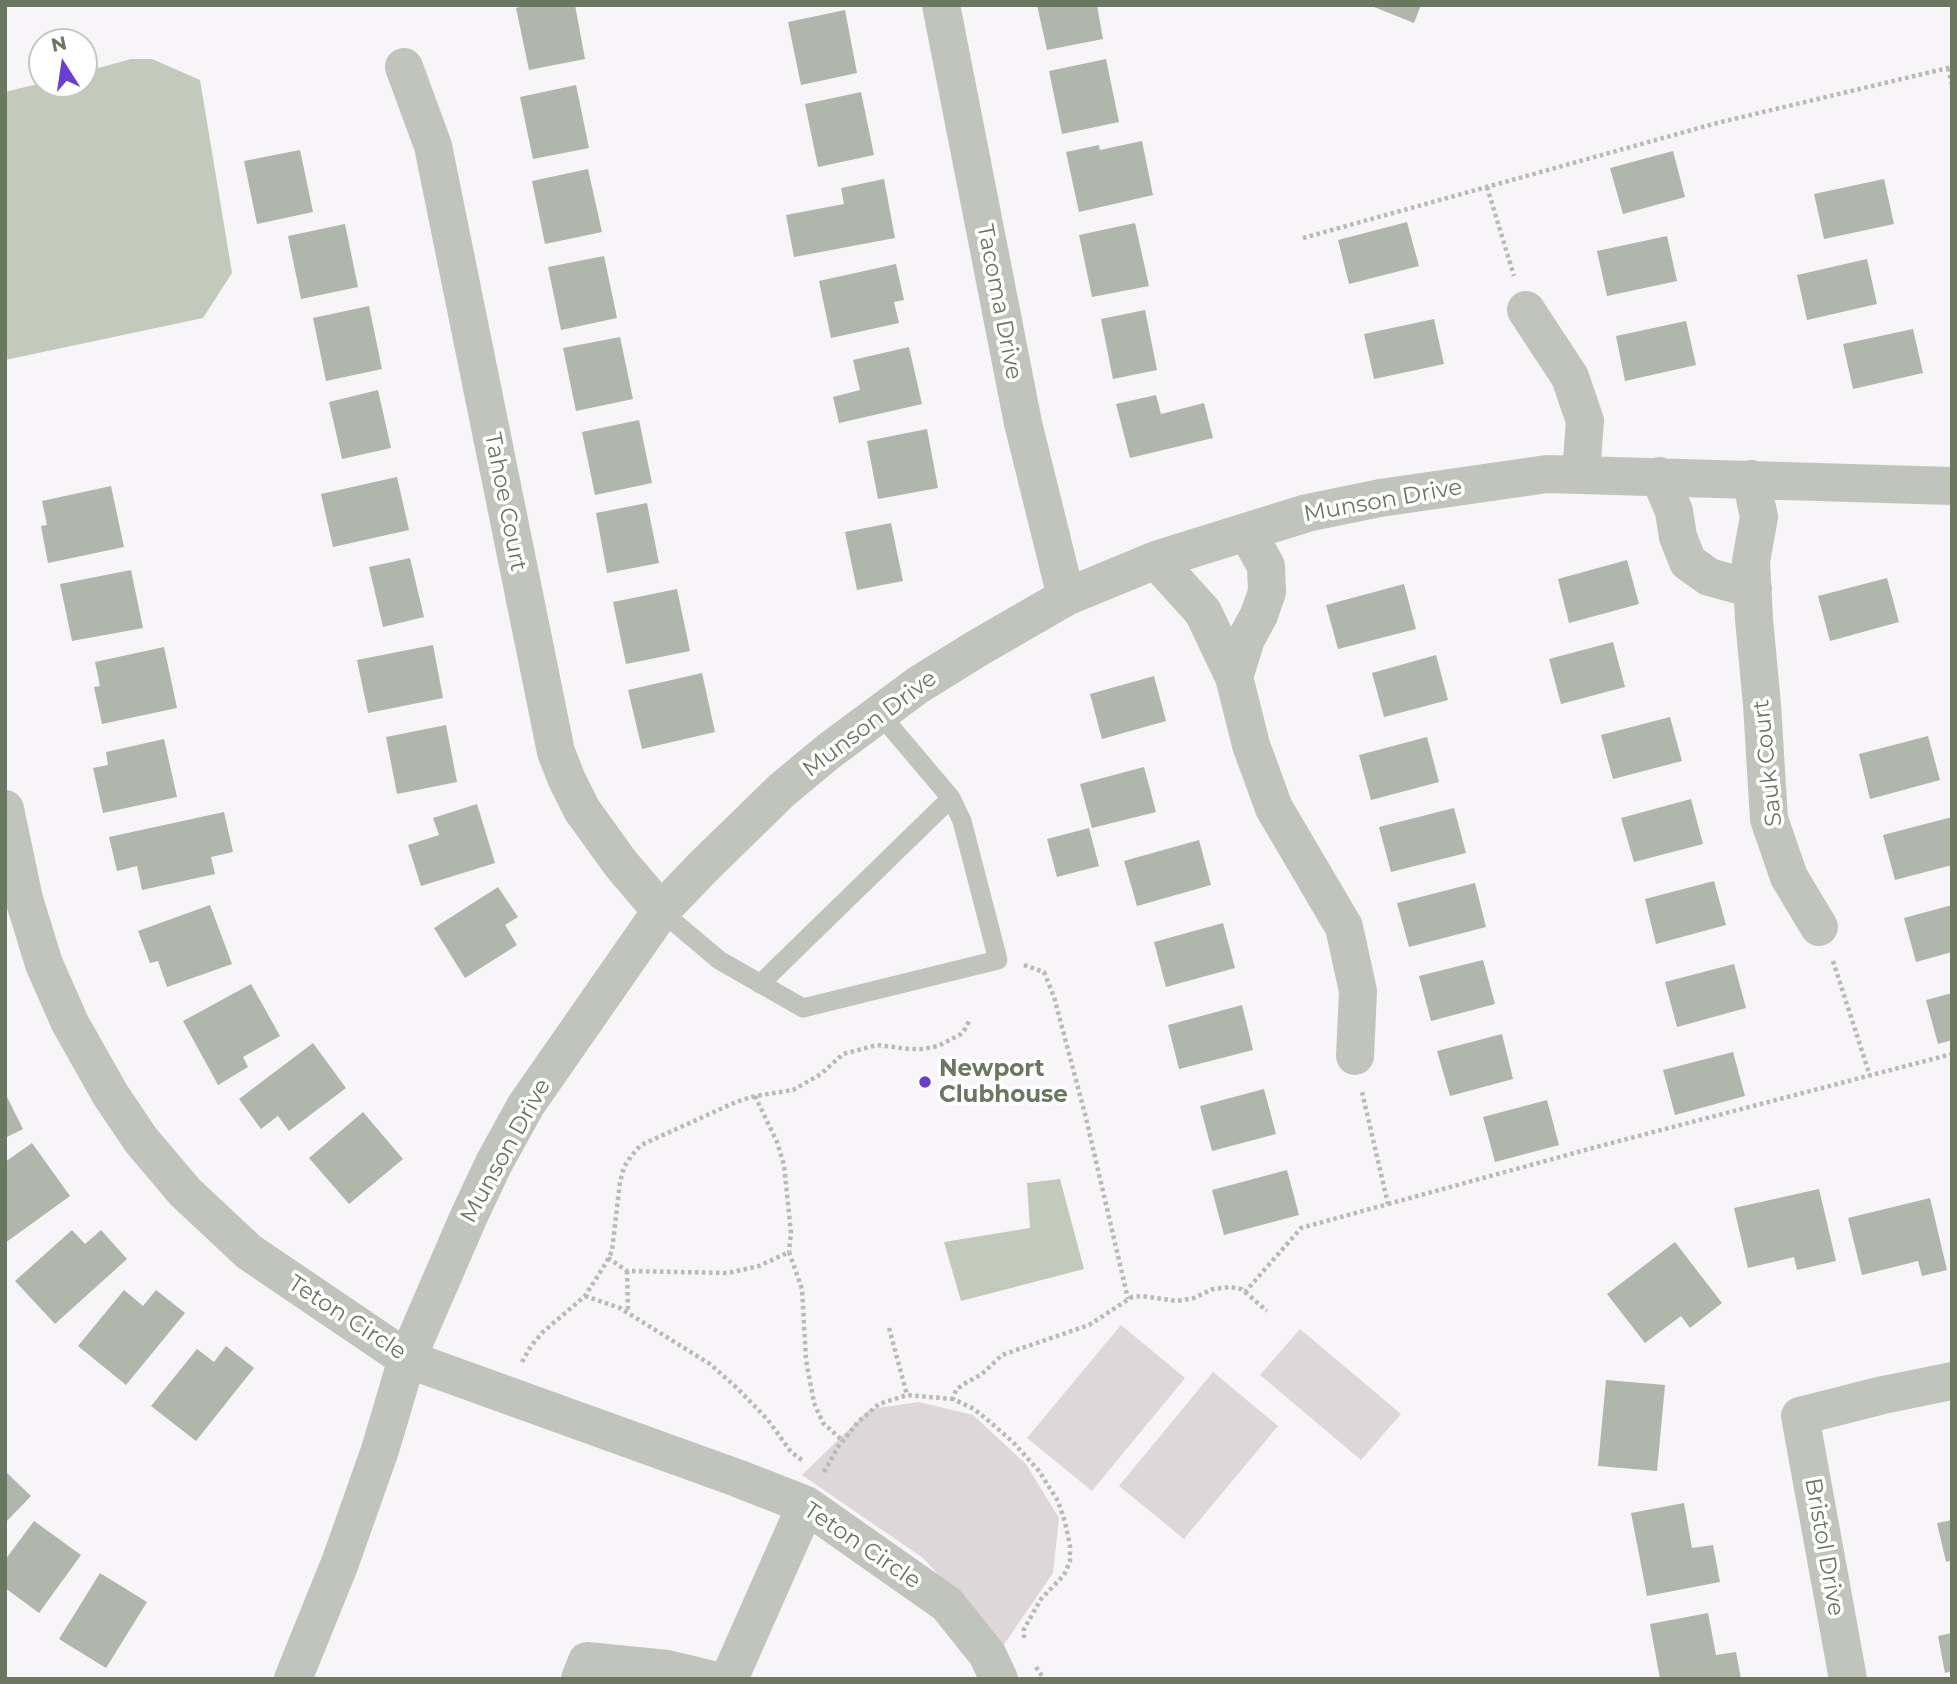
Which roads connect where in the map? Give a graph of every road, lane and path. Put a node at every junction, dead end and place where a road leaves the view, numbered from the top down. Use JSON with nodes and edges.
{"nodes":[{"id":1,"x":941,"y":5,"type":"edge"},
{"id":2,"x":404,"y":67,"type":"dead end"},
{"id":3,"x":1950,"y":68,"type":"edge"},
{"id":4,"x":1952,"y":85,"type":"edge"},
{"id":5,"x":1487,"y":187,"type":"junction"},
{"id":6,"x":1303,"y":238,"type":"dead end"},
{"id":7,"x":1526,"y":310,"type":"joint"},
{"id":8,"x":1581,"y":474,"type":"junction"},
{"id":9,"x":1660,"y":476,"type":"junction"},
{"id":10,"x":1751,"y":479,"type":"junction"},
{"id":11,"x":1952,"y":486,"type":"edge"},
{"id":12,"x":1247,"y":532,"type":"junction"},
{"id":13,"x":1156,"y":560,"type":"junction"},
{"id":14,"x":1752,"y":589,"type":"junction"},
{"id":15,"x":1066,"y":597,"type":"junction"},
{"id":16,"x":1234,"y":677,"type":"junction"},
{"id":17,"x":879,"y":713,"type":"junction"},
{"id":18,"x":951,"y":797,"type":"junction"},
{"id":19,"x":5,"y":809,"type":"edge"},
{"id":20,"x":661,"y":911,"type":"junction"},
{"id":21,"x":1819,"y":927,"type":"joint"},
{"id":22,"x":1020,"y":964,"type":"dead end"},
{"id":23,"x":760,"y":984,"type":"junction"},
{"id":24,"x":970,"y":1018,"type":"dead end"},
{"id":25,"x":1952,"y":1054,"type":"edge"},
{"id":26,"x":1355,"y":1056,"type":"joint"},
{"id":27,"x":1870,"y":1076,"type":"junction"},
{"id":28,"x":755,"y":1096,"type":"junction"},
{"id":29,"x":1388,"y":1204,"type":"junction"},
{"id":30,"x":789,"y":1252,"type":"junction"},
{"id":31,"x":608,"y":1258,"type":"junction"},
{"id":32,"x":627,"y":1271,"type":"junction"},
{"id":33,"x":1245,"y":1292,"type":"junction"},
{"id":34,"x":585,"y":1296,"type":"junction"},
{"id":35,"x":1128,"y":1299,"type":"junction"},
{"id":36,"x":1267,"y":1311,"type":"dead end"},
{"id":37,"x":628,"y":1313,"type":"junction"},
{"id":38,"x":890,"y":1328,"type":"dead end"},
{"id":39,"x":407,"y":1359,"type":"junction"},
{"id":40,"x":1952,"y":1381,"type":"edge"},
{"id":41,"x":507,"y":1395,"type":"junction"},
{"id":42,"x":907,"y":1395,"type":"junction"},
{"id":43,"x":953,"y":1399,"type":"junction"},
{"id":44,"x":843,"y":1441,"type":"junction"},
{"id":45,"x":826,"y":1469,"type":"junction"},
{"id":46,"x":813,"y":1492,"type":"junction"},
{"id":47,"x":1024,"y":1648,"type":"dead end"},
{"id":48,"x":1029,"y":1656,"type":"dead end"},
{"id":49,"x":293,"y":1679,"type":"edge"},
{"id":50,"x":580,"y":1679,"type":"edge"},
{"id":51,"x":709,"y":1679,"type":"edge"},
{"id":52,"x":729,"y":1679,"type":"edge"},
{"id":53,"x":999,"y":1679,"type":"edge"},
{"id":54,"x":1044,"y":1679,"type":"edge"},
{"id":55,"x":1848,"y":1679,"type":"edge"}],
"edges":[{"from":1,"to":15,"type":"street","name":"Tacoma Drive"},
{"from":2,"to":20,"type":"street","name":"Tahoe Court"},
{"from":3,"to":4,"type":"path"},
{"from":3,"to":5,"type":"path"},
{"from":5,"to":6,"type":"path"},
{"from":5,"to":7,"type":"path"},
{"from":7,"to":8,"type":"street"},
{"from":8,"to":9,"type":"street","name":"Munson Drive"},
{"from":8,"to":12,"type":"street","name":"Munson Drive"},
{"from":9,"to":10,"type":"street","name":"Munson Drive"},
{"from":9,"to":14,"type":"street"},
{"from":10,"to":11,"type":"street","name":"Munson Drive"},
{"from":10,"to":14,"type":"street","name":"Sauk Court"},
{"from":12,"to":13,"type":"street","name":"Munson Drive"},
{"from":12,"to":16,"type":"street"},
{"from":13,"to":15,"type":"street","name":"Munson Drive"},
{"from":13,"to":16,"type":"street"},
{"from":14,"to":21,"type":"street","name":"Sauk Court"},
{"from":15,"to":17,"type":"street","name":"Munson Drive"},
{"from":16,"to":26,"type":"street"},
{"from":17,"to":18,"type":"lane"},
{"from":17,"to":20,"type":"street","name":"Munson Drive"},
{"from":18,"to":23,"type":"lane"},
{"from":18,"to":23,"type":"lane"},
{"from":19,"to":39,"type":"street","name":"Teton Circle"},
{"from":20,"to":23,"type":"lane"},
{"from":20,"to":39,"type":"street","name":"Munson Drive"},
{"from":21,"to":27,"type":"path"},
{"from":22,"to":35,"type":"path"},
{"from":24,"to":28,"type":"path"},
{"from":25,"to":27,"type":"path"},
{"from":26,"to":29,"type":"path"},
{"from":27,"to":29,"type":"path"},
{"from":28,"to":30,"type":"path"},
{"from":28,"to":31,"type":"path"},
{"from":29,"to":33,"type":"path"},
{"from":30,"to":32,"type":"path"},
{"from":30,"to":44,"type":"path"},
{"from":31,"to":32,"type":"path"},
{"from":31,"to":34,"type":"path"},
{"from":32,"to":37,"type":"path"},
{"from":33,"to":35,"type":"path"},
{"from":33,"to":36,"type":"path"},
{"from":34,"to":37,"type":"path"},
{"from":34,"to":41,"type":"path"},
{"from":35,"to":43,"type":"path"},
{"from":37,"to":45,"type":"path"},
{"from":38,"to":42,"type":"path"},
{"from":39,"to":41,"type":"street","name":"Teton Circle"},
{"from":39,"to":49,"type":"street","name":"Munson Drive"},
{"from":40,"to":55,"type":"street","name":"Bristol Drive"},
{"from":41,"to":46,"type":"street","name":"Teton Circle"},
{"from":42,"to":43,"type":"path"},
{"from":42,"to":44,"type":"path"},
{"from":43,"to":47,"type":"path"},
{"from":44,"to":45,"type":"path"},
{"from":45,"to":46,"type":"path"},
{"from":46,"to":52,"type":"street"},
{"from":46,"to":53,"type":"street","name":"Teton Circle"},
{"from":48,"to":54,"type":"path"},
{"from":50,"to":51,"type":"street"}]}
